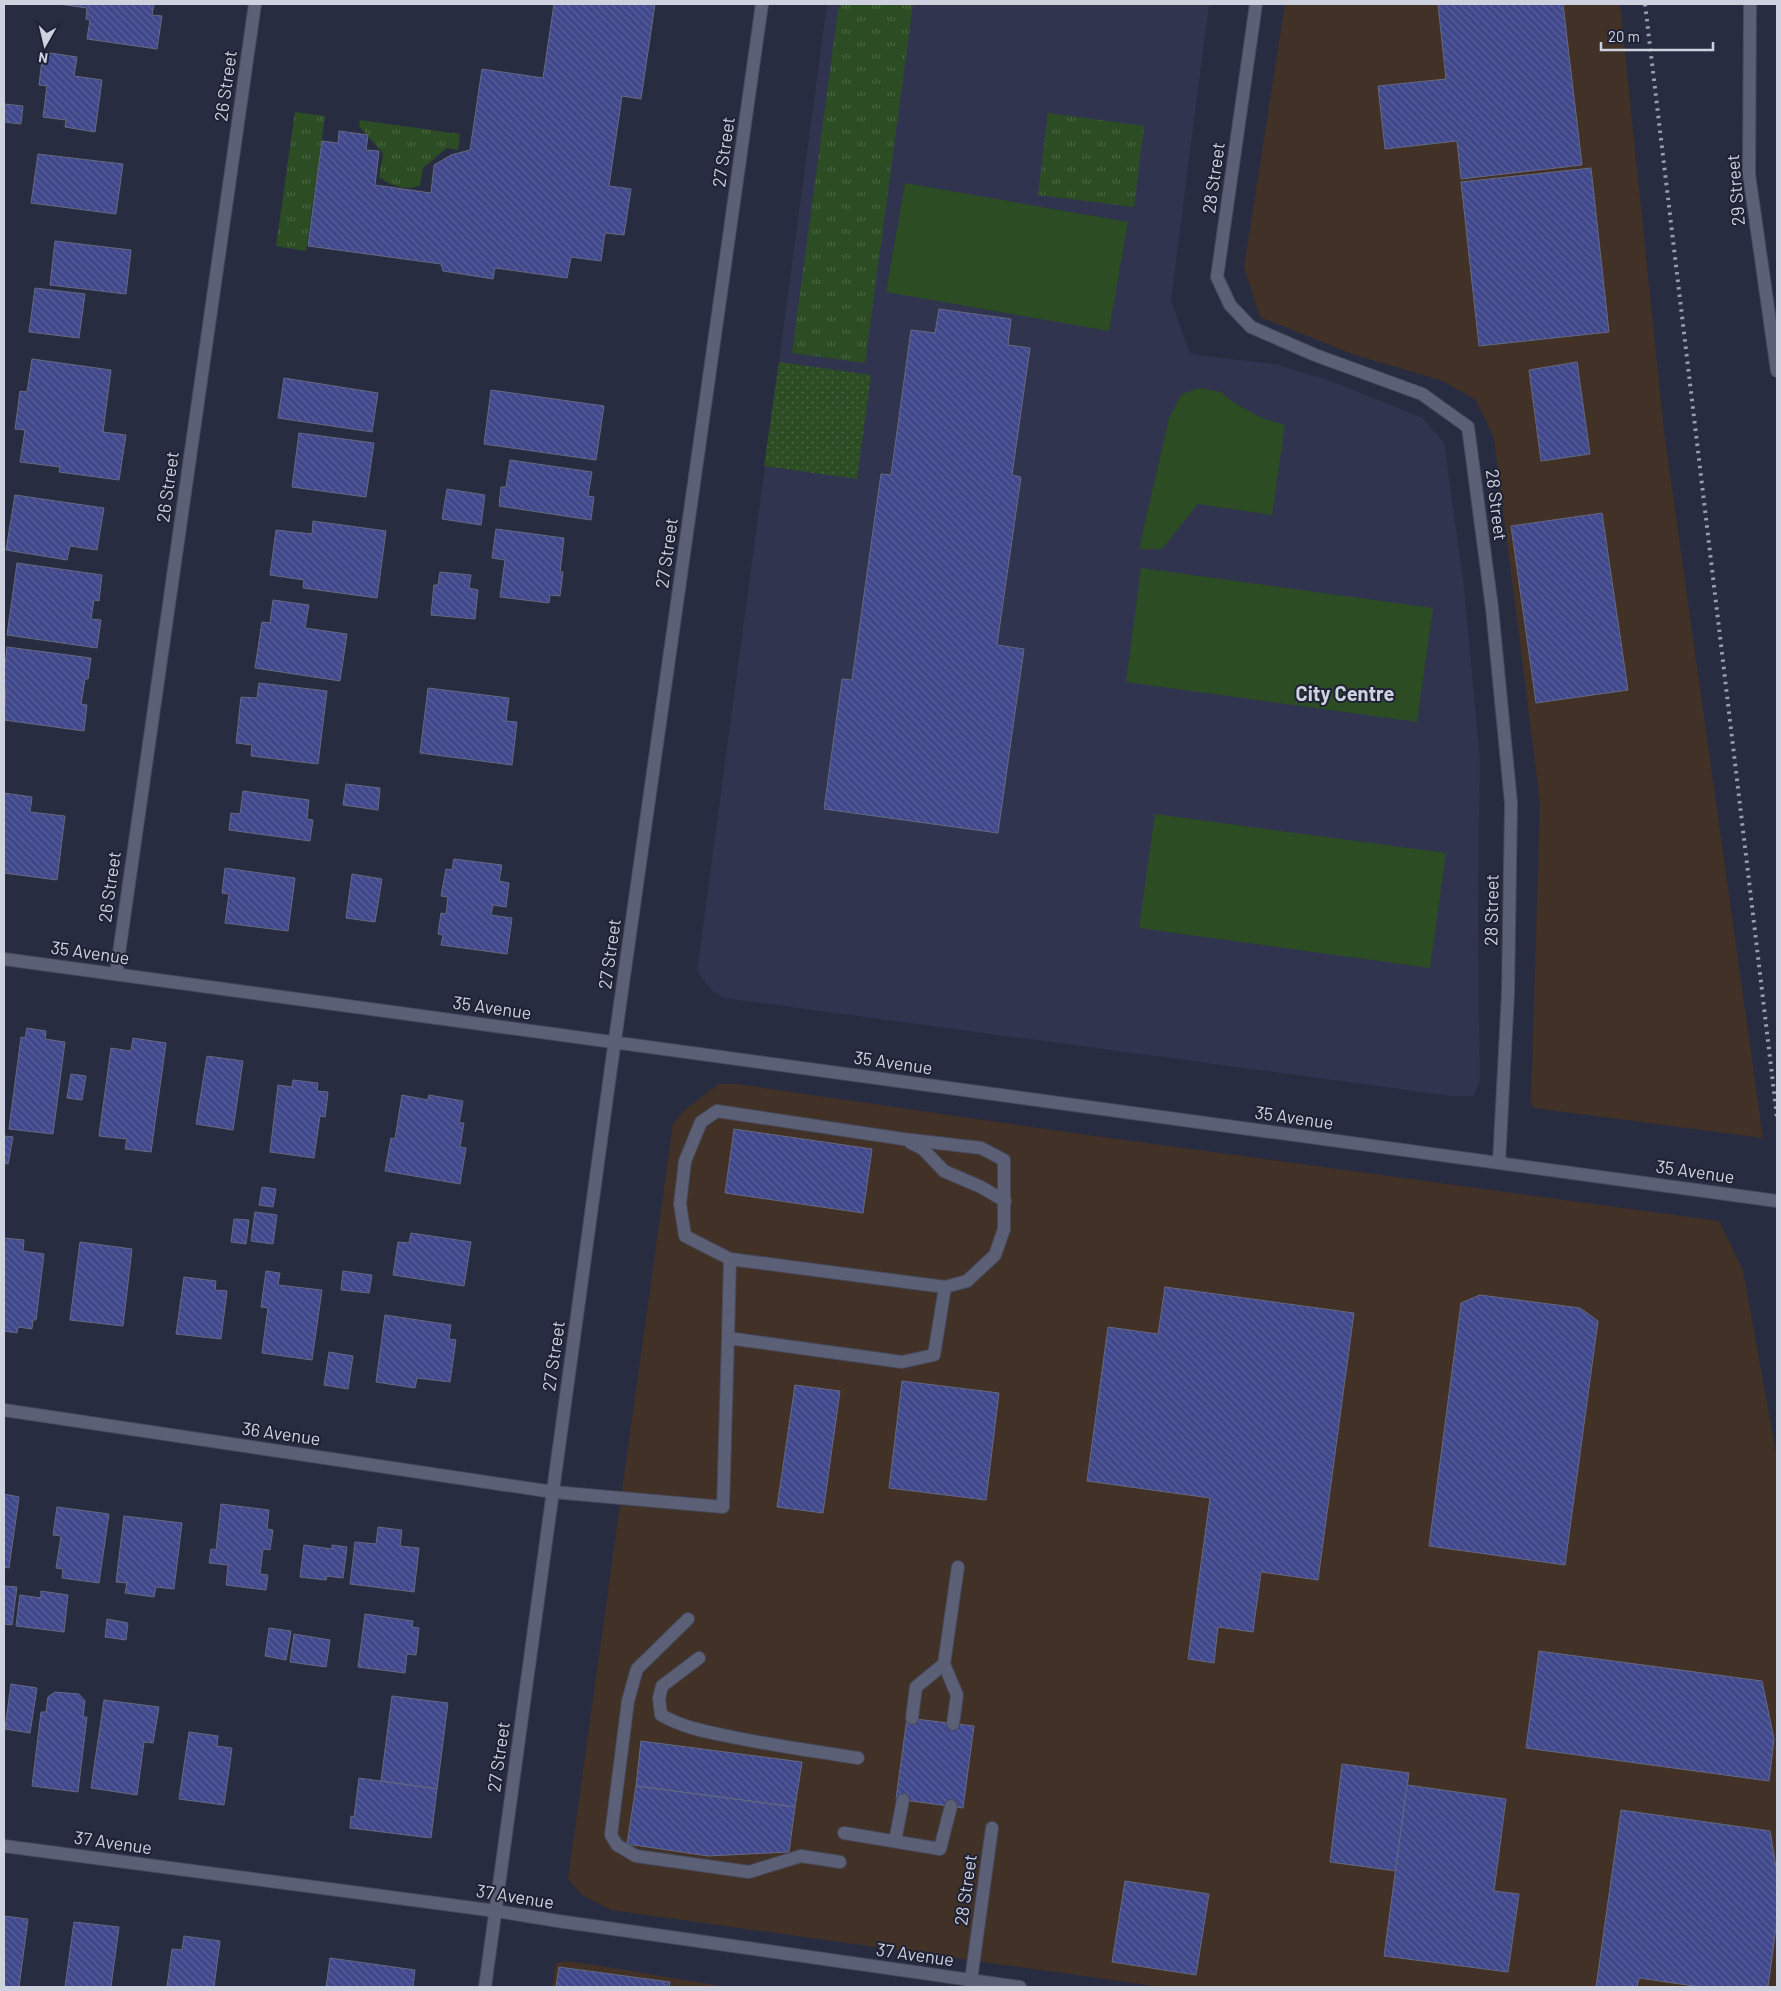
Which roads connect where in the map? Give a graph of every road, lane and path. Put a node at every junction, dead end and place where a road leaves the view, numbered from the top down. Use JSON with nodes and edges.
{"nodes":[{"id":1,"x":255,"y":4,"type":"edge"},
{"id":2,"x":762,"y":4,"type":"edge"},
{"id":3,"x":1256,"y":4,"type":"edge"},
{"id":4,"x":1750,"y":4,"type":"edge"},
{"id":5,"x":1775,"y":336,"type":"edge"},
{"id":6,"x":1777,"y":372,"type":"edge"},
{"id":7,"x":4,"y":959,"type":"edge"},
{"id":8,"x":116,"y":974,"type":"junction"},
{"id":9,"x":615,"y":1042,"type":"junction"},
{"id":10,"x":903,"y":1139,"type":"junction"},
{"id":11,"x":1499,"y":1163,"type":"junction"},
{"id":12,"x":1005,"y":1201,"type":"junction"},
{"id":13,"x":1777,"y":1201,"type":"edge"},
{"id":14,"x":730,"y":1259,"type":"junction"},
{"id":15,"x":945,"y":1286,"type":"junction"},
{"id":16,"x":728,"y":1338,"type":"junction"},
{"id":17,"x":4,"y":1410,"type":"edge"},
{"id":18,"x":553,"y":1492,"type":"junction"},
{"id":19,"x":958,"y":1568,"type":"dead end"},
{"id":20,"x":688,"y":1619,"type":"dead end"},
{"id":21,"x":699,"y":1658,"type":"dead end"},
{"id":22,"x":944,"y":1664,"type":"junction"},
{"id":23,"x":912,"y":1718,"type":"dead end"},
{"id":24,"x":953,"y":1724,"type":"dead end"},
{"id":25,"x":858,"y":1758,"type":"dead end"},
{"id":26,"x":903,"y":1800,"type":"dead end"},
{"id":27,"x":951,"y":1806,"type":"dead end"},
{"id":28,"x":992,"y":1828,"type":"dead end"},
{"id":29,"x":844,"y":1833,"type":"dead end"},
{"id":30,"x":895,"y":1841,"type":"junction"},
{"id":31,"x":4,"y":1846,"type":"edge"},
{"id":32,"x":840,"y":1862,"type":"dead end"},
{"id":33,"x":496,"y":1911,"type":"junction"},
{"id":34,"x":970,"y":1984,"type":"edge"},
{"id":35,"x":485,"y":1987,"type":"edge"},
{"id":36,"x":1020,"y":1987,"type":"edge"}],
"edges":[{"from":1,"to":8,"type":"street","name":"26 Street"},
{"from":2,"to":9,"type":"street","name":"27 Street"},
{"from":3,"to":11,"type":"street","name":"28 Street"},
{"from":4,"to":5,"type":"street","name":"29 Street"},
{"from":5,"to":6,"type":"street","name":"29 Street"},
{"from":7,"to":8,"type":"street","name":"35 Avenue"},
{"from":8,"to":9,"type":"street","name":"35 Avenue"},
{"from":9,"to":11,"type":"street","name":"35 Avenue"},
{"from":9,"to":18,"type":"street","name":"27 Street"},
{"from":10,"to":12,"type":"street"},
{"from":10,"to":12,"type":"street"},
{"from":10,"to":14,"type":"street"},
{"from":11,"to":13,"type":"street","name":"35 Avenue"},
{"from":12,"to":15,"type":"street"},
{"from":14,"to":15,"type":"street"},
{"from":14,"to":16,"type":"street"},
{"from":15,"to":16,"type":"street"},
{"from":16,"to":18,"type":"street","name":"36 Avenue"},
{"from":17,"to":18,"type":"street","name":"36 Avenue"},
{"from":18,"to":33,"type":"street","name":"27 Street"},
{"from":19,"to":22,"type":"street"},
{"from":20,"to":32,"type":"street"},
{"from":21,"to":25,"type":"street"},
{"from":22,"to":23,"type":"street"},
{"from":22,"to":24,"type":"street"},
{"from":26,"to":30,"type":"street"},
{"from":27,"to":30,"type":"street"},
{"from":28,"to":34,"type":"street","name":"28 Street"},
{"from":29,"to":30,"type":"street"},
{"from":31,"to":33,"type":"street","name":"37 Avenue"},
{"from":33,"to":34,"type":"street","name":"37 Avenue"},
{"from":33,"to":35,"type":"street","name":"27 Street"},
{"from":34,"to":36,"type":"street","name":"37 Avenue"}]}
